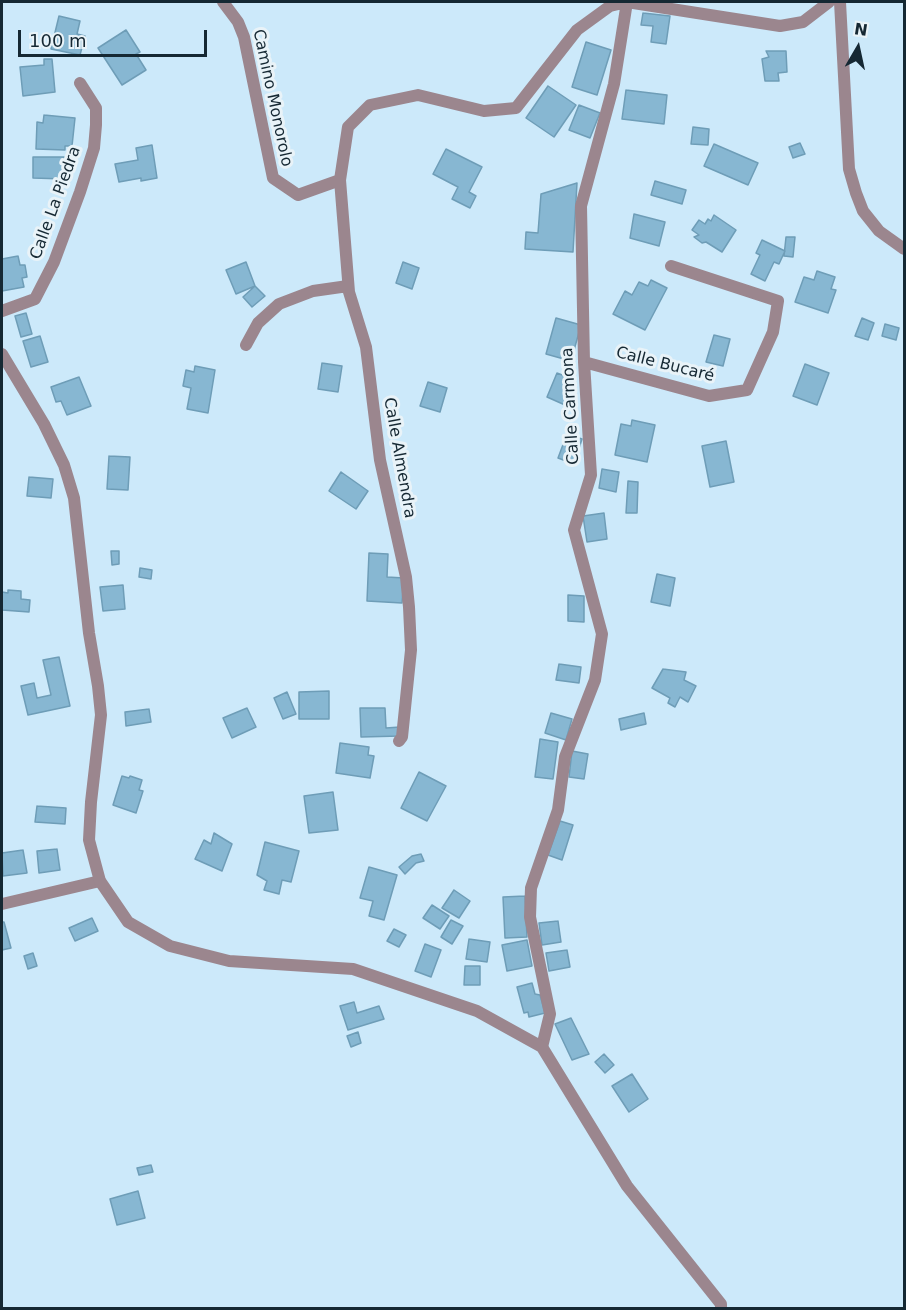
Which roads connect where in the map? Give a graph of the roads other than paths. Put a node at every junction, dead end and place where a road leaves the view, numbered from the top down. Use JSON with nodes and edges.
{"nodes":[{"id":1,"x":223,"y":2,"type":"edge"},
{"id":2,"x":627,"y":2,"type":"edge"},
{"id":3,"x":829,"y":2,"type":"edge"},
{"id":4,"x":840,"y":2,"type":"edge"},
{"id":5,"x":80,"y":83,"type":"dead end"},
{"id":6,"x":340,"y":180,"type":"junction"},
{"id":7,"x":904,"y":249,"type":"edge"},
{"id":8,"x":671,"y":266,"type":"dead end"},
{"id":9,"x":348,"y":286,"type":"junction"},
{"id":10,"x":2,"y":311,"type":"edge"},
{"id":11,"x":246,"y":345,"type":"dead end"},
{"id":12,"x":2,"y":354,"type":"edge"},
{"id":13,"x":584,"y":362,"type":"junction"},
{"id":14,"x":399,"y":741,"type":"dead end"},
{"id":15,"x":100,"y":881,"type":"junction"},
{"id":16,"x":2,"y":904,"type":"edge"},
{"id":17,"x":542,"y":1047,"type":"junction"},
{"id":18,"x":722,"y":1308,"type":"edge"}],
"edges":[{"from":1,"to":6,"type":"street","name":"Camino Monorolo"},
{"from":2,"to":3,"type":"street"},
{"from":2,"to":6,"type":"street"},
{"from":2,"to":13,"type":"street","name":"Calle Carmona"},
{"from":4,"to":7,"type":"street"},
{"from":5,"to":10,"type":"street","name":"Calle La Piedra"},
{"from":6,"to":9,"type":"street","name":"Calle Almendra"},
{"from":8,"to":13,"type":"street","name":"Calle Bucaré"},
{"from":9,"to":11,"type":"street"},
{"from":9,"to":14,"type":"street","name":"Calle Almendra"},
{"from":12,"to":15,"type":"street"},
{"from":13,"to":17,"type":"street","name":"Calle Carmona"},
{"from":15,"to":16,"type":"street"},
{"from":15,"to":17,"type":"street"},
{"from":17,"to":18,"type":"street"}]}
